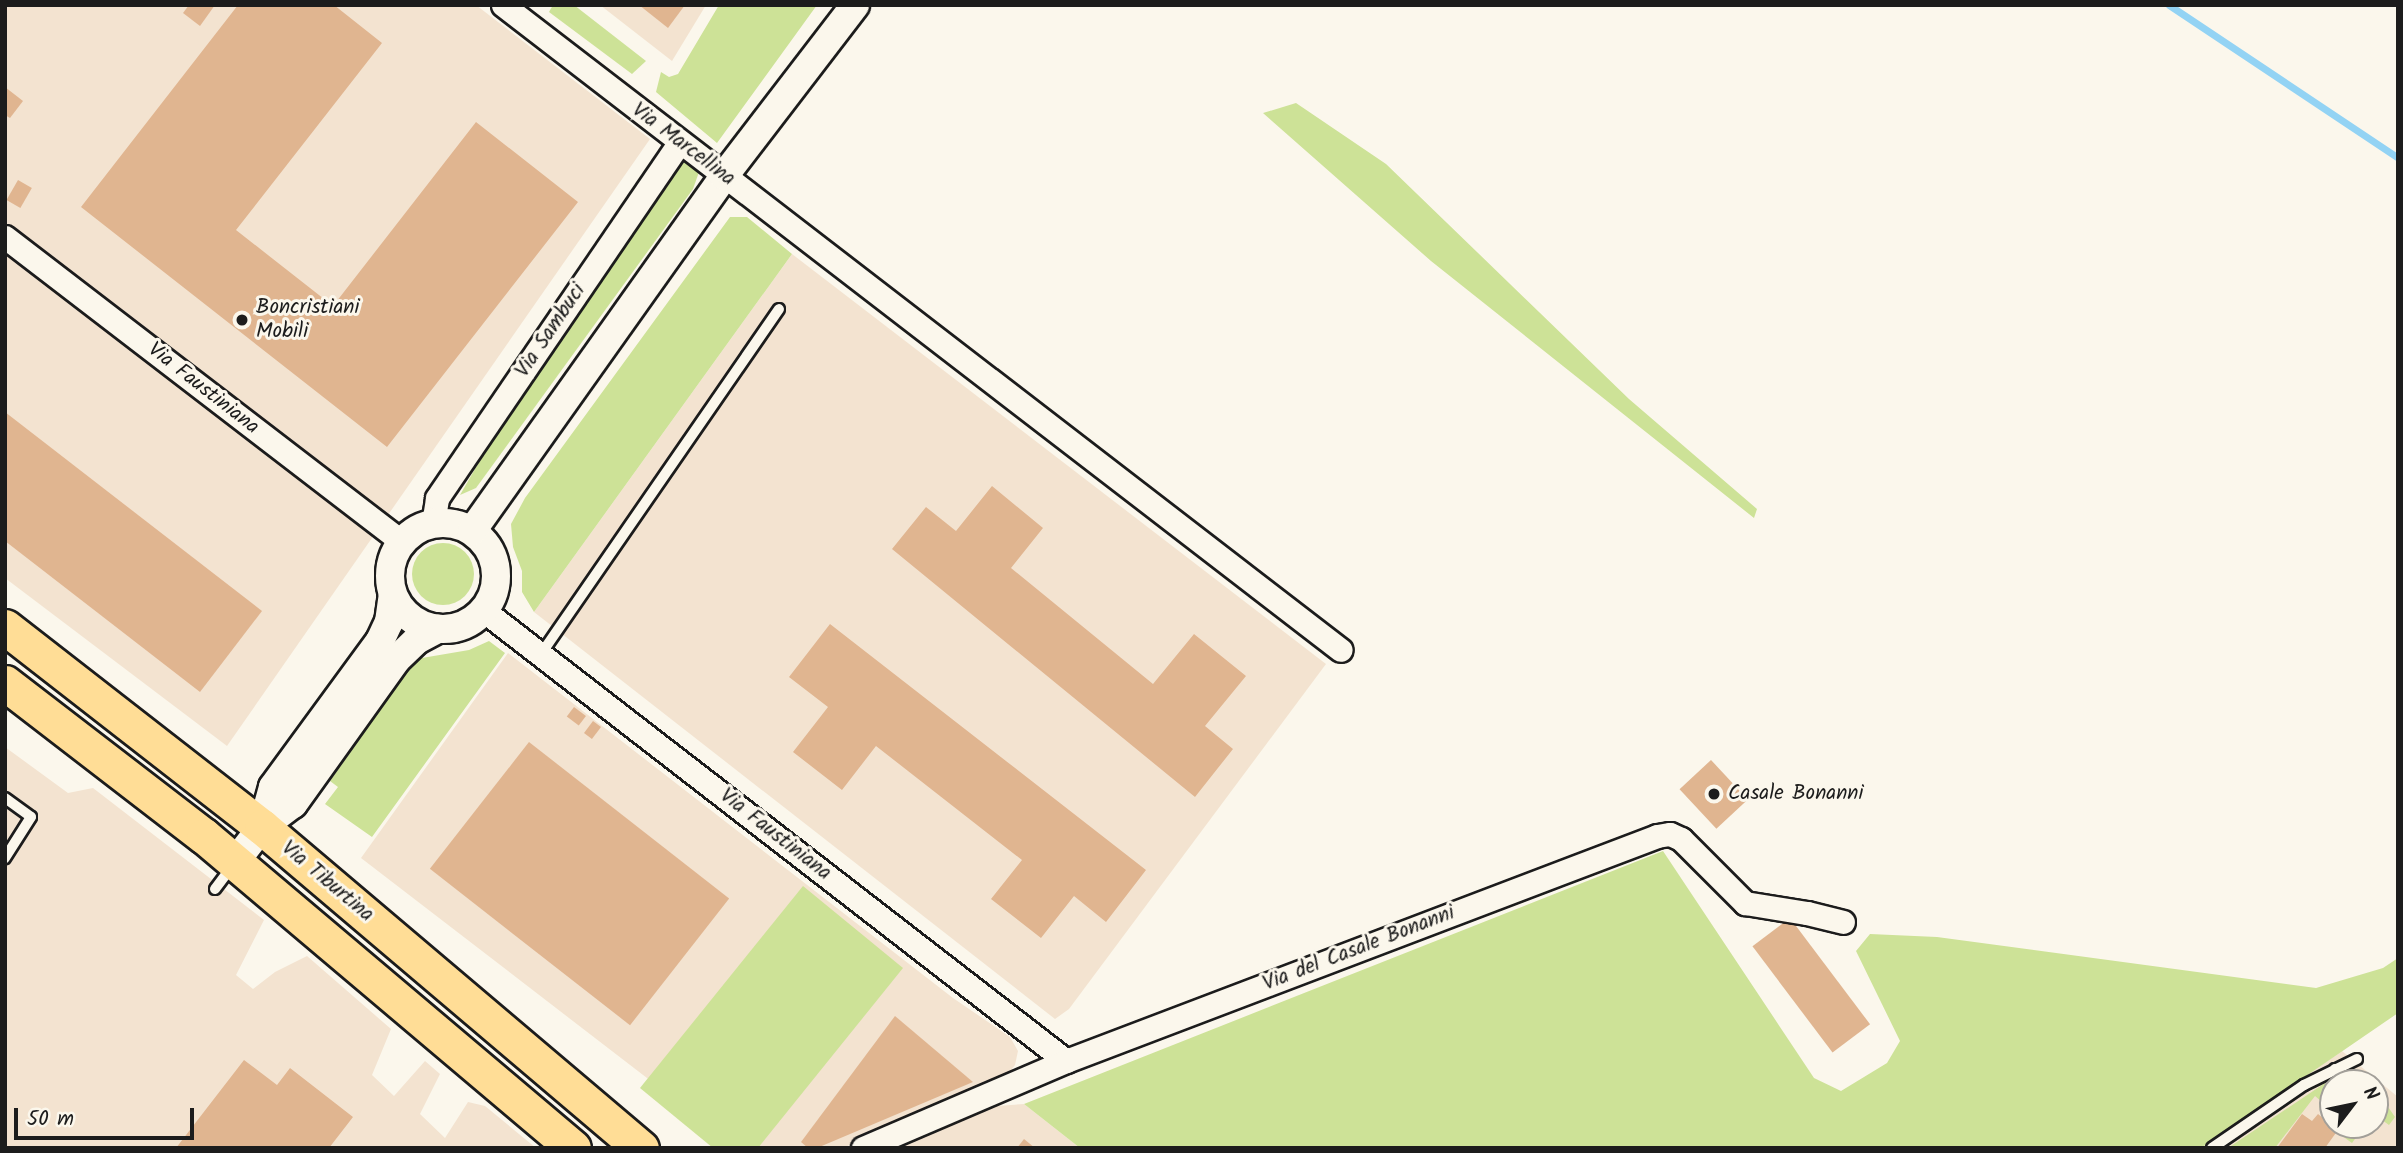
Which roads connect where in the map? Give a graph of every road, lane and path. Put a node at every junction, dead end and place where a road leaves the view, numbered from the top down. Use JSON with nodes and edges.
{"nodes":[{"id":1,"x":503,"y":5,"type":"edge"},
{"id":2,"x":855,"y":5,"type":"edge"},
{"id":3,"x":679,"y":143,"type":"junction"},
{"id":4,"x":724,"y":176,"type":"junction"},
{"id":5,"x":5,"y":237,"type":"edge"},
{"id":6,"x":779,"y":309,"type":"dead end"},
{"id":7,"x":433,"y":524,"type":"junction"},
{"id":8,"x":472,"y":531,"type":"junction"},
{"id":9,"x":402,"y":542,"type":"junction"},
{"id":10,"x":393,"y":595,"type":"junction"},
{"id":11,"x":483,"y":610,"type":"junction"},
{"id":12,"x":5,"y":627,"type":"edge"},
{"id":13,"x":438,"y":629,"type":"junction"},
{"id":14,"x":1341,"y":650,"type":"dead end"},
{"id":15,"x":541,"y":654,"type":"junction"},
{"id":16,"x":5,"y":683,"type":"edge"},
{"id":17,"x":5,"y":798,"type":"edge"},
{"id":18,"x":262,"y":827,"type":"junction"},
{"id":19,"x":5,"y":858,"type":"edge"},
{"id":20,"x":225,"y":876,"type":"junction"},
{"id":21,"x":1843,"y":922,"type":"dead end"},
{"id":22,"x":2357,"y":1059,"type":"dead end"},
{"id":23,"x":1066,"y":1060,"type":"junction"},
{"id":24,"x":2335,"y":1069,"type":"edge"},
{"id":25,"x":2319,"y":1077,"type":"edge"},
{"id":26,"x":500,"y":1085,"type":"junction"},
{"id":27,"x":555,"y":1148,"type":"edge"},
{"id":28,"x":573,"y":1148,"type":"edge"},
{"id":29,"x":641,"y":1148,"type":"edge"},
{"id":30,"x":863,"y":1148,"type":"edge"},
{"id":31,"x":2212,"y":1148,"type":"edge"}],
"edges":[{"from":1,"to":3,"type":"street","name":"Via Marcellina"},
{"from":2,"to":4,"type":"street"},
{"from":3,"to":4,"type":"street","name":"Via Marcellina"},
{"from":3,"to":7,"type":"street","name":"Via Sambuci"},
{"from":4,"to":8,"type":"street"},
{"from":4,"to":14,"type":"street","name":"Via Marcellina"},
{"from":5,"to":9,"type":"street","name":"Via Faustiniana"},
{"from":6,"to":15,"type":"lane"},
{"from":7,"to":8,"type":"street"},
{"from":7,"to":9,"type":"street"},
{"from":8,"to":11,"type":"street"},
{"from":9,"to":10,"type":"street"},
{"from":10,"to":13,"type":"street"},
{"from":10,"to":18,"type":"street"},
{"from":11,"to":13,"type":"street"},
{"from":11,"to":15,"type":"street","name":"Via Faustiniana"},
{"from":12,"to":18,"type":"main road","name":"Via Tiburtina"},
{"from":13,"to":18,"type":"street"},
{"from":15,"to":23,"type":"street","name":"Via Faustiniana"},
{"from":16,"to":20,"type":"main road","name":"Via Tiburtina"},
{"from":17,"to":19,"type":"lane"},
{"from":18,"to":20,"type":"street"},
{"from":18,"to":29,"type":"main road","name":"Via Tiburtina"},
{"from":20,"to":26,"type":"main road","name":"Via Tiburtina"},
{"from":21,"to":23,"type":"street","name":"Via del Casale Bonanni"},
{"from":22,"to":24,"type":"lane"},
{"from":23,"to":30,"type":"street","name":"Via del Casale Bonanni"},
{"from":25,"to":31,"type":"lane"},
{"from":26,"to":27,"type":"street"},
{"from":26,"to":28,"type":"main road","name":"Via Tiburtina"}]}
